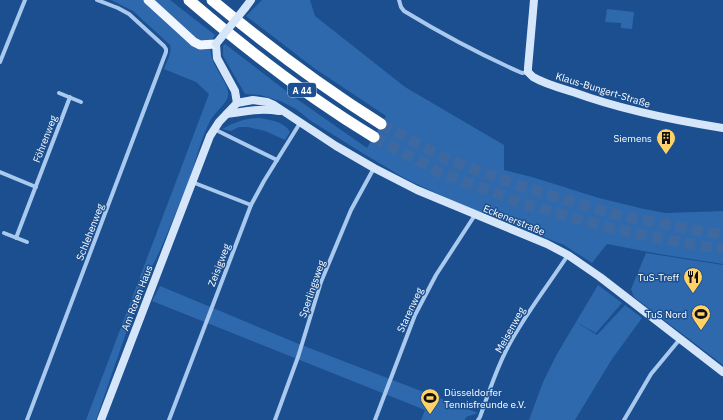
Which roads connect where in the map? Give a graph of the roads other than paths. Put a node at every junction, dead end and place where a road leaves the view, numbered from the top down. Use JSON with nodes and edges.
{"nodes":[{"id":1,"x":24,"y":0,"type":"edge"},
{"id":2,"x":97,"y":0,"type":"edge"},
{"id":3,"x":148,"y":0,"type":"edge"},
{"id":4,"x":182,"y":0,"type":"edge"},
{"id":5,"x":189,"y":0,"type":"edge"},
{"id":6,"x":212,"y":0,"type":"edge"},
{"id":7,"x":223,"y":0,"type":"edge"},
{"id":8,"x":251,"y":0,"type":"edge"},
{"id":9,"x":399,"y":0,"type":"edge"},
{"id":10,"x":534,"y":0,"type":"edge"},
{"id":11,"x":200,"y":10,"type":"junction"},
{"id":12,"x":257,"y":36,"type":"junction"},
{"id":13,"x":216,"y":44,"type":"junction"},
{"id":14,"x":0,"y":62,"type":"edge"},
{"id":15,"x":528,"y":72,"type":"junction"},
{"id":16,"x":58,"y":93,"type":"dead end"},
{"id":17,"x":70,"y":97,"type":"junction"},
{"id":18,"x":81,"y":102,"type":"dead end"},
{"id":19,"x":237,"y":103,"type":"junction"},
{"id":20,"x":283,"y":112,"type":"junction"},
{"id":21,"x":227,"y":114,"type":"junction"},
{"id":22,"x":300,"y":123,"type":"junction"},
{"id":23,"x":382,"y":124,"type":"tunnel mouth"},
{"id":24,"x":723,"y":128,"type":"edge"},
{"id":25,"x":213,"y":129,"type":"junction"},
{"id":26,"x":374,"y":137,"type":"tunnel mouth"},
{"id":27,"x":277,"y":160,"type":"junction"},
{"id":28,"x":374,"y":168,"type":"junction"},
{"id":29,"x":0,"y":172,"type":"edge"},
{"id":30,"x":192,"y":182,"type":"junction"},
{"id":31,"x":36,"y":187,"type":"junction"},
{"id":32,"x":251,"y":205,"type":"junction"},
{"id":33,"x":475,"y":215,"type":"junction"},
{"id":34,"x":4,"y":233,"type":"dead end"},
{"id":35,"x":16,"y":238,"type":"junction"},
{"id":36,"x":27,"y":242,"type":"dead end"},
{"id":37,"x":568,"y":255,"type":"junction"},
{"id":38,"x":680,"y":339,"type":"junction"},
{"id":39,"x":723,"y":372,"type":"edge"},
{"id":40,"x":27,"y":420,"type":"edge"},
{"id":41,"x":101,"y":420,"type":"edge"},
{"id":42,"x":169,"y":420,"type":"edge"},
{"id":43,"x":275,"y":420,"type":"edge"},
{"id":44,"x":375,"y":420,"type":"edge"},
{"id":45,"x":478,"y":420,"type":"edge"},
{"id":46,"x":624,"y":420,"type":"edge"}],
"edges":[{"from":1,"to":14,"type":"street"},
{"from":2,"to":40,"type":"street","name":"Schlehenweg"},
{"from":3,"to":13,"type":"main road"},
{"from":4,"to":11,"type":"highway"},
{"from":5,"to":11,"type":"highway","number":"A 44"},
{"from":6,"to":12,"type":"highway","number":"A 44"},
{"from":7,"to":12,"type":"highway"},
{"from":8,"to":13,"type":"street","bridge":true},
{"from":9,"to":15,"type":"street","name":"Klaus-Bungert-Straße"},
{"from":10,"to":15,"type":"street"},
{"from":11,"to":26,"type":"highway","number":"A 44"},
{"from":12,"to":23,"type":"highway","number":"A 44"},
{"from":13,"to":19,"type":"street"},
{"from":15,"to":24,"type":"street","name":"Klaus-Bungert-Straße"},
{"from":16,"to":17,"type":"street"},
{"from":17,"to":18,"type":"street"},
{"from":17,"to":31,"type":"street","name":"Föhrenweg"},
{"from":19,"to":20,"type":"street","name":"Eckenerstraße"},
{"from":19,"to":21,"type":"street","name":"Am Roten Haus"},
{"from":20,"to":21,"type":"street","name":"Eckenerstraße"},
{"from":20,"to":22,"type":"street","name":"Eckenerstraße"},
{"from":21,"to":25,"type":"street","name":"Am Roten Haus"},
{"from":22,"to":27,"type":"street","name":"Zeisigweg"},
{"from":22,"to":28,"type":"street","name":"Eckenerstraße"},
{"from":25,"to":27,"type":"street"},
{"from":25,"to":30,"type":"street","name":"Am Roten Haus"},
{"from":27,"to":32,"type":"street","name":"Zeisigweg"},
{"from":28,"to":33,"type":"street","name":"Eckenerstraße"},
{"from":28,"to":43,"type":"street","name":"Sperlingsweg"},
{"from":29,"to":31,"type":"street"},
{"from":30,"to":32,"type":"street"},
{"from":30,"to":41,"type":"street","name":"Am Roten Haus"},
{"from":31,"to":35,"type":"street","name":"Föhrenweg"},
{"from":32,"to":42,"type":"street","name":"Zeisigweg"},
{"from":33,"to":37,"type":"street","name":"Eckenerstraße"},
{"from":33,"to":44,"type":"street","name":"Starenweg"},
{"from":34,"to":35,"type":"street"},
{"from":35,"to":36,"type":"street"},
{"from":37,"to":38,"type":"street","name":"Eckenerstraße"},
{"from":37,"to":45,"type":"street","name":"Meisenweg"},
{"from":38,"to":39,"type":"street","name":"Eckenerstraße"},
{"from":38,"to":46,"type":"street"}]}
